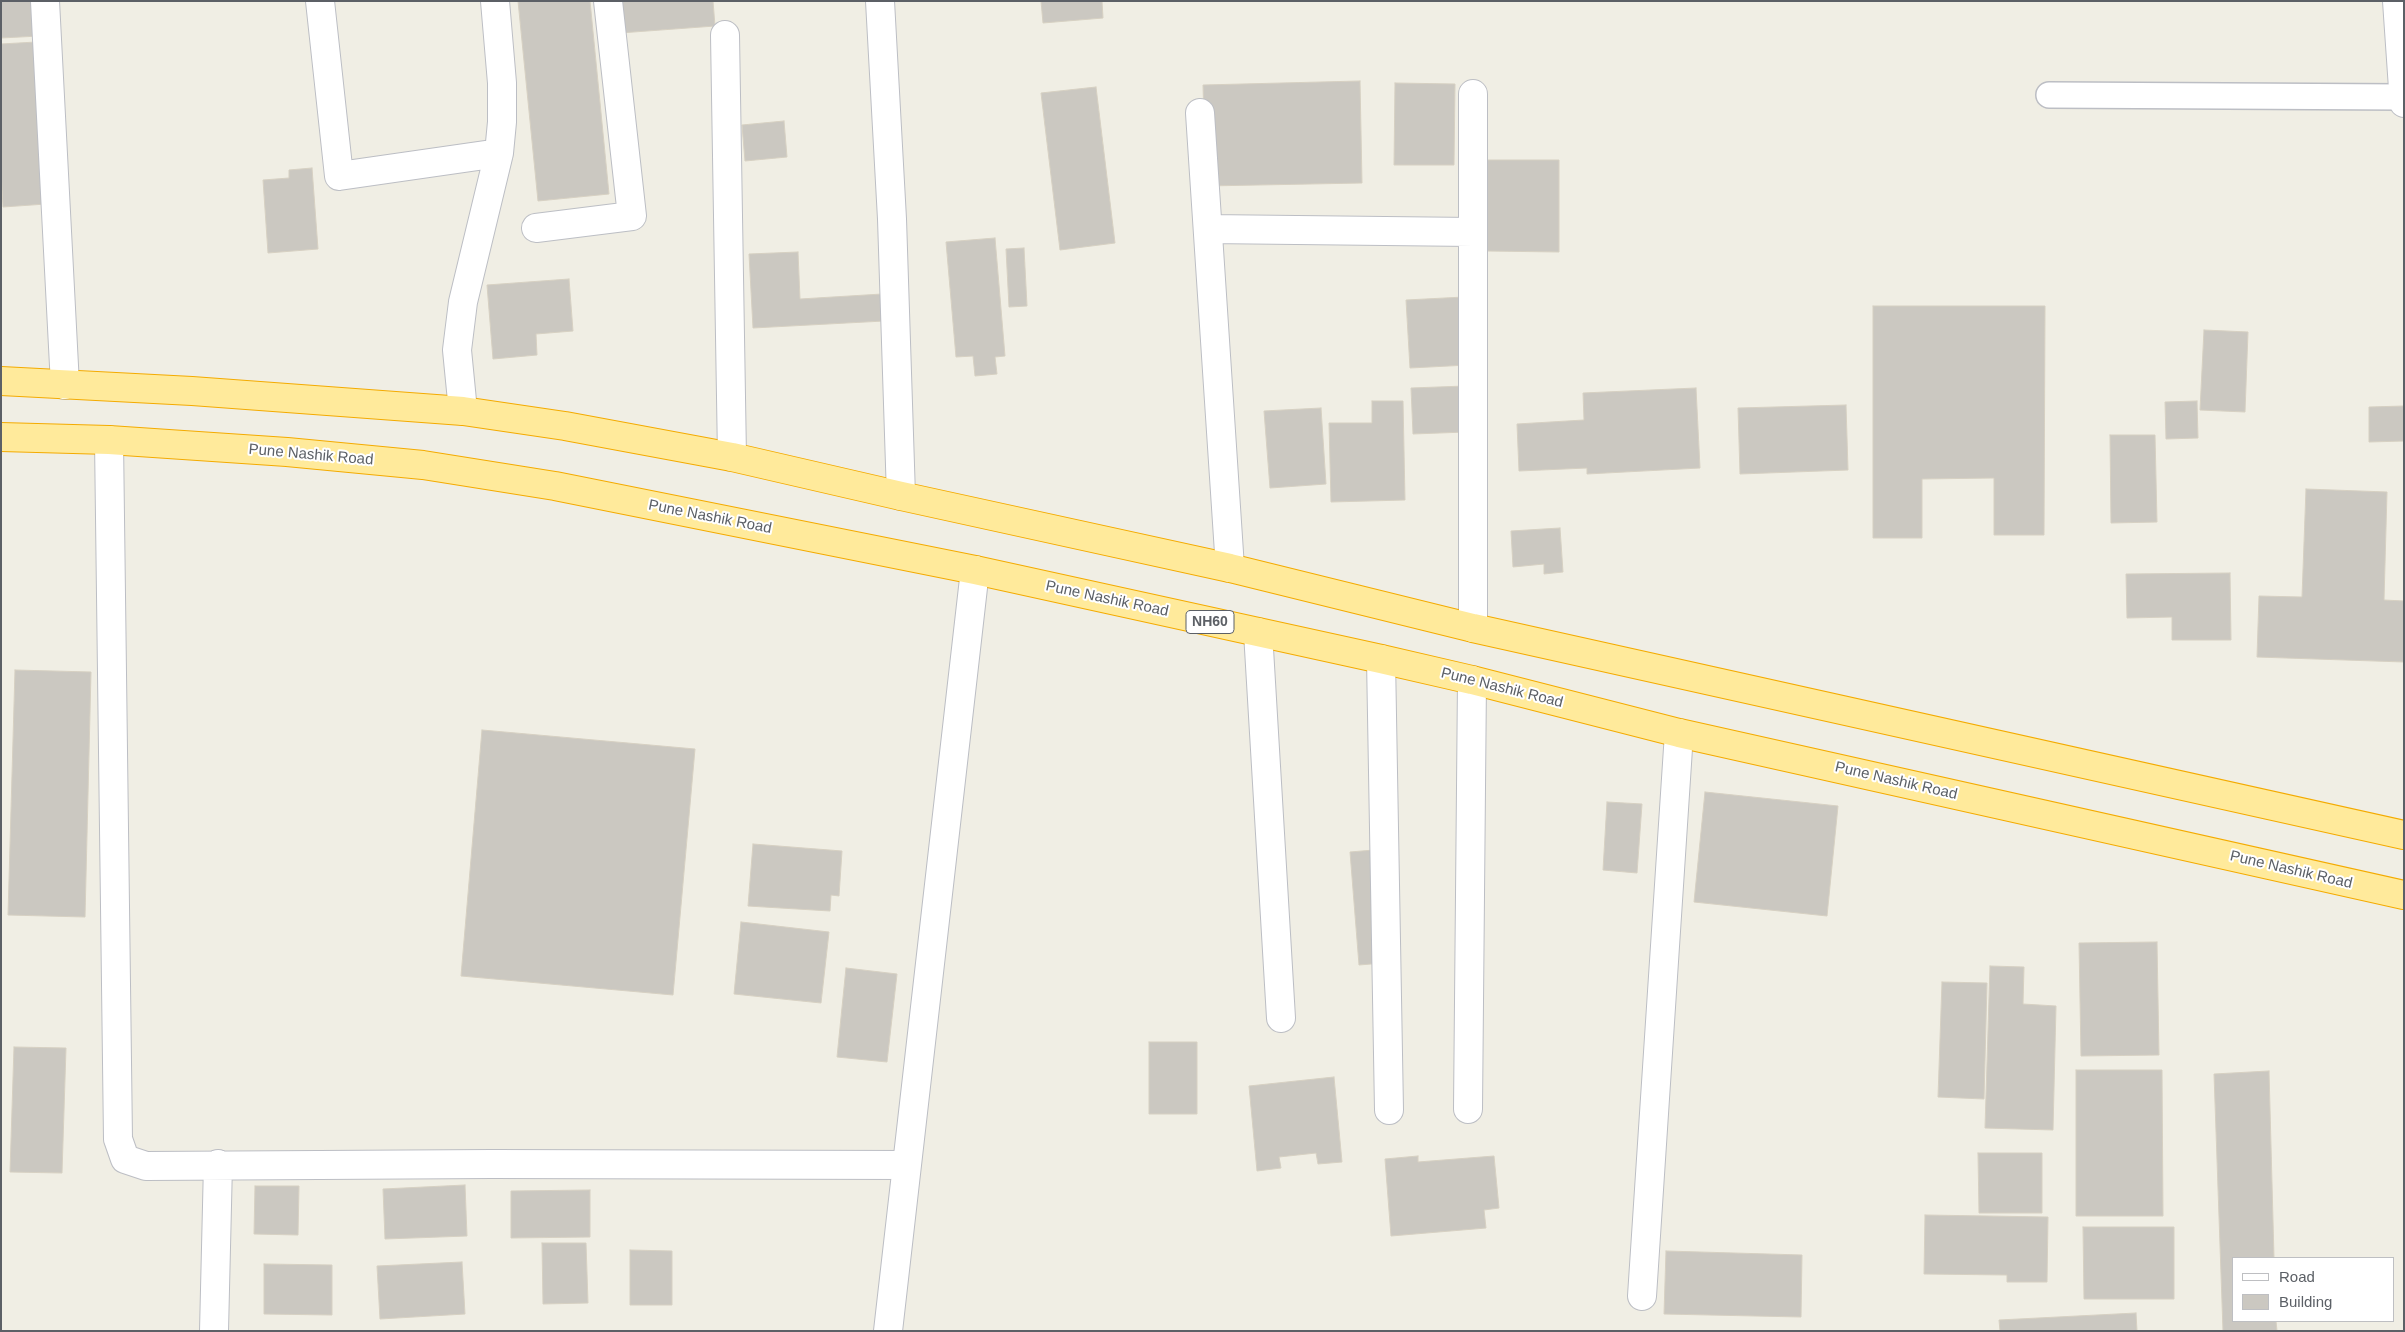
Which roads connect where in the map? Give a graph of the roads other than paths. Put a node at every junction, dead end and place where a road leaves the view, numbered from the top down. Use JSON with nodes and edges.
{"nodes":[{"id":1,"x":46,"y":1,"type":"edge"},
{"id":2,"x":320,"y":1,"type":"edge"},
{"id":3,"x":495,"y":1,"type":"edge"},
{"id":4,"x":608,"y":1,"type":"edge"},
{"id":5,"x":880,"y":1,"type":"edge"},
{"id":6,"x":2397,"y":1,"type":"edge"},
{"id":7,"x":726,"y":35,"type":"dead end"},
{"id":8,"x":1473,"y":94,"type":"dead end"},
{"id":9,"x":2049,"y":95,"type":"dead end"},
{"id":10,"x":2403,"y":97,"type":"edge"},
{"id":11,"x":2404,"y":103,"type":"edge"},
{"id":12,"x":1200,"y":113,"type":"dead end"},
{"id":13,"x":499,"y":153,"type":"junction"},
{"id":14,"x":536,"y":228,"type":"dead end"},
{"id":15,"x":1208,"y":229,"type":"junction"},
{"id":16,"x":1473,"y":232,"type":"junction"},
{"id":17,"x":1,"y":382,"type":"edge"},
{"id":18,"x":65,"y":385,"type":"junction"},
{"id":19,"x":463,"y":410,"type":"junction"},
{"id":20,"x":1,"y":437,"type":"edge"},
{"id":21,"x":109,"y":440,"type":"junction"},
{"id":22,"x":732,"y":456,"type":"junction"},
{"id":23,"x":901,"y":496,"type":"junction"},
{"id":24,"x":1230,"y":568,"type":"junction"},
{"id":25,"x":975,"y":570,"type":"junction"},
{"id":26,"x":1473,"y":628,"type":"junction"},
{"id":27,"x":1258,"y":632,"type":"junction"},
{"id":28,"x":1381,"y":659,"type":"junction"},
{"id":29,"x":1472,"y":680,"type":"junction"},
{"id":30,"x":1679,"y":733,"type":"junction"},
{"id":31,"x":2404,"y":836,"type":"edge"},
{"id":32,"x":2404,"y":895,"type":"edge"},
{"id":33,"x":1281,"y":1018,"type":"dead end"},
{"id":34,"x":1468,"y":1109,"type":"dead end"},
{"id":35,"x":1389,"y":1110,"type":"dead end"},
{"id":36,"x":218,"y":1164,"type":"junction"},
{"id":37,"x":907,"y":1165,"type":"junction"},
{"id":38,"x":1642,"y":1296,"type":"dead end"},
{"id":39,"x":214,"y":1331,"type":"edge"},
{"id":40,"x":888,"y":1331,"type":"edge"}],
"edges":[{"from":1,"to":18,"type":"street"},
{"from":2,"to":13,"type":"street"},
{"from":3,"to":13,"type":"street"},
{"from":4,"to":14,"type":"street"},
{"from":5,"to":23,"type":"street"},
{"from":6,"to":10,"type":"street"},
{"from":7,"to":22,"type":"street"},
{"from":8,"to":16,"type":"street"},
{"from":9,"to":10,"type":"lane"},
{"from":10,"to":11,"type":"street"},
{"from":12,"to":15,"type":"street"},
{"from":13,"to":19,"type":"street"},
{"from":15,"to":16,"type":"street"},
{"from":15,"to":24,"type":"street"},
{"from":16,"to":26,"type":"street"},
{"from":17,"to":18,"type":"highway"},
{"from":18,"to":19,"type":"highway"},
{"from":19,"to":22,"type":"highway"},
{"from":20,"to":21,"type":"highway","name":"Pune Nashik Road","number":"NH60"},
{"from":21,"to":25,"type":"highway","name":"Pune Nashik Road","number":"NH60"},
{"from":21,"to":36,"type":"street"},
{"from":22,"to":23,"type":"highway"},
{"from":23,"to":24,"type":"highway"},
{"from":24,"to":26,"type":"highway"},
{"from":25,"to":27,"type":"highway","name":"Pune Nashik Road","number":"NH60"},
{"from":25,"to":37,"type":"street"},
{"from":26,"to":31,"type":"highway"},
{"from":27,"to":28,"type":"highway","name":"Pune Nashik Road","number":"NH60"},
{"from":27,"to":33,"type":"street"},
{"from":28,"to":29,"type":"highway","name":"Pune Nashik Road","number":"NH60"},
{"from":28,"to":35,"type":"street"},
{"from":29,"to":30,"type":"highway","name":"Pune Nashik Road","number":"NH60"},
{"from":29,"to":34,"type":"street"},
{"from":30,"to":32,"type":"highway","name":"Pune Nashik Road","number":"NH60"},
{"from":30,"to":38,"type":"street"},
{"from":36,"to":37,"type":"street"},
{"from":36,"to":39,"type":"street"},
{"from":37,"to":40,"type":"street"}]}
